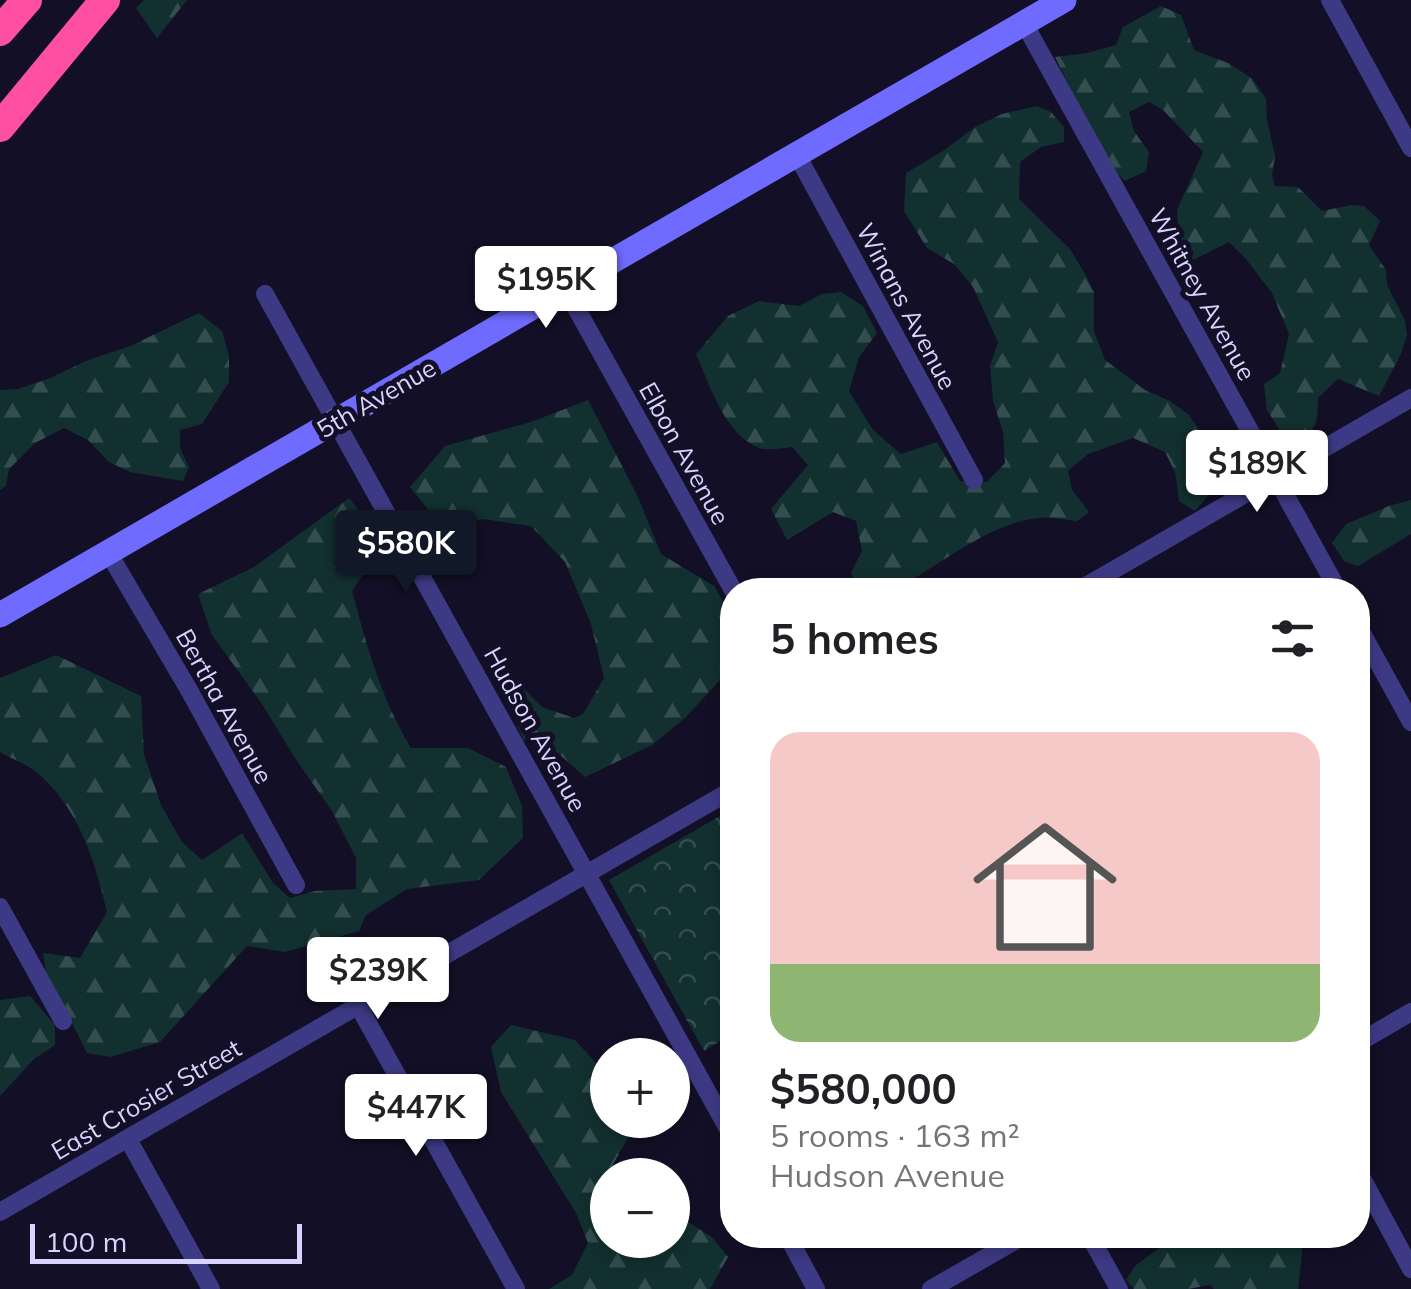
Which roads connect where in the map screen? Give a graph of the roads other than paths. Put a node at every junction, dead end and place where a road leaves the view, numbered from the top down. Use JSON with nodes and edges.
{"nodes":[{"id":1,"x":27,"y":0,"type":"edge"},
{"id":2,"x":105,"y":0,"type":"edge"},
{"id":3,"x":1064,"y":0,"type":"edge"},
{"id":4,"x":1330,"y":0,"type":"edge"},
{"id":5,"x":1024,"y":22,"type":"junction"},
{"id":6,"x":0,"y":32,"type":"edge"},
{"id":7,"x":0,"y":126,"type":"edge"},
{"id":8,"x":1411,"y":148,"type":"edge"},
{"id":9,"x":797,"y":155,"type":"junction"},
{"id":10,"x":566,"y":288,"type":"junction"},
{"id":11,"x":266,"y":294,"type":"dead end"},
{"id":12,"x":1411,"y":398,"type":"edge"},
{"id":13,"x":337,"y":421,"type":"junction"},
{"id":14,"x":1275,"y":477,"type":"junction"},
{"id":15,"x":974,"y":480,"type":"dead end"},
{"id":16,"x":108,"y":552,"type":"junction"},
{"id":17,"x":725,"y":578,"type":"edge"},
{"id":18,"x":1099,"y":578,"type":"edge"},
{"id":19,"x":1331,"y":578,"type":"edge"},
{"id":20,"x":0,"y":615,"type":"edge"},
{"id":21,"x":1370,"y":648,"type":"edge"},
{"id":22,"x":1411,"y":722,"type":"edge"},
{"id":23,"x":720,"y":797,"type":"edge"},
{"id":24,"x":587,"y":874,"type":"junction"},
{"id":25,"x":296,"y":885,"type":"dead end"},
{"id":26,"x":0,"y":907,"type":"edge"},
{"id":27,"x":358,"y":1007,"type":"junction"},
{"id":28,"x":1411,"y":1012,"type":"edge"},
{"id":29,"x":63,"y":1021,"type":"dead end"},
{"id":30,"x":1370,"y":1036,"type":"edge"},
{"id":31,"x":720,"y":1114,"type":"edge"},
{"id":32,"x":128,"y":1139,"type":"junction"},
{"id":33,"x":1370,"y":1193,"type":"edge"},
{"id":34,"x":0,"y":1212,"type":"edge"},
{"id":35,"x":794,"y":1248,"type":"edge"},
{"id":36,"x":1003,"y":1248,"type":"edge"},
{"id":37,"x":1096,"y":1248,"type":"edge"},
{"id":38,"x":1411,"y":1269,"type":"edge"},
{"id":39,"x":212,"y":1289,"type":"edge"},
{"id":40,"x":516,"y":1289,"type":"edge"},
{"id":41,"x":816,"y":1289,"type":"edge"},
{"id":42,"x":931,"y":1289,"type":"edge"},
{"id":43,"x":1119,"y":1289,"type":"edge"}],
"edges":[{"from":1,"to":6,"type":"highway"},
{"from":2,"to":7,"type":"highway"},
{"from":3,"to":5,"type":"street","name":"5th Avenue"},
{"from":4,"to":8,"type":"street"},
{"from":5,"to":9,"type":"street","name":"5th Avenue"},
{"from":5,"to":14,"type":"street","name":"Whitney Avenue"},
{"from":9,"to":10,"type":"street","name":"5th Avenue"},
{"from":9,"to":15,"type":"street","name":"Winans Avenue"},
{"from":10,"to":13,"type":"street","name":"5th Avenue"},
{"from":10,"to":17,"type":"street","name":"Elbon Avenue"},
{"from":11,"to":13,"type":"street","name":"Hudson Avenue"},
{"from":12,"to":14,"type":"street"},
{"from":13,"to":16,"type":"street","name":"5th Avenue"},
{"from":13,"to":24,"type":"street","name":"Hudson Avenue"},
{"from":14,"to":18,"type":"street"},
{"from":14,"to":19,"type":"street","name":"Whitney Avenue"},
{"from":16,"to":20,"type":"street","name":"5th Avenue"},
{"from":16,"to":25,"type":"street","name":"Bertha Avenue"},
{"from":21,"to":22,"type":"street"},
{"from":23,"to":24,"type":"street","name":"East Crosier Street"},
{"from":24,"to":27,"type":"street","name":"East Crosier Street"},
{"from":24,"to":31,"type":"street","name":"Hudson Avenue"},
{"from":26,"to":29,"type":"street"},
{"from":27,"to":32,"type":"street","name":"East Crosier Street"},
{"from":27,"to":40,"type":"street"},
{"from":28,"to":30,"type":"street"},
{"from":32,"to":34,"type":"street","name":"East Crosier Street"},
{"from":32,"to":39,"type":"street"},
{"from":33,"to":38,"type":"street"},
{"from":35,"to":41,"type":"street"},
{"from":36,"to":42,"type":"street"},
{"from":37,"to":43,"type":"street"}]}
